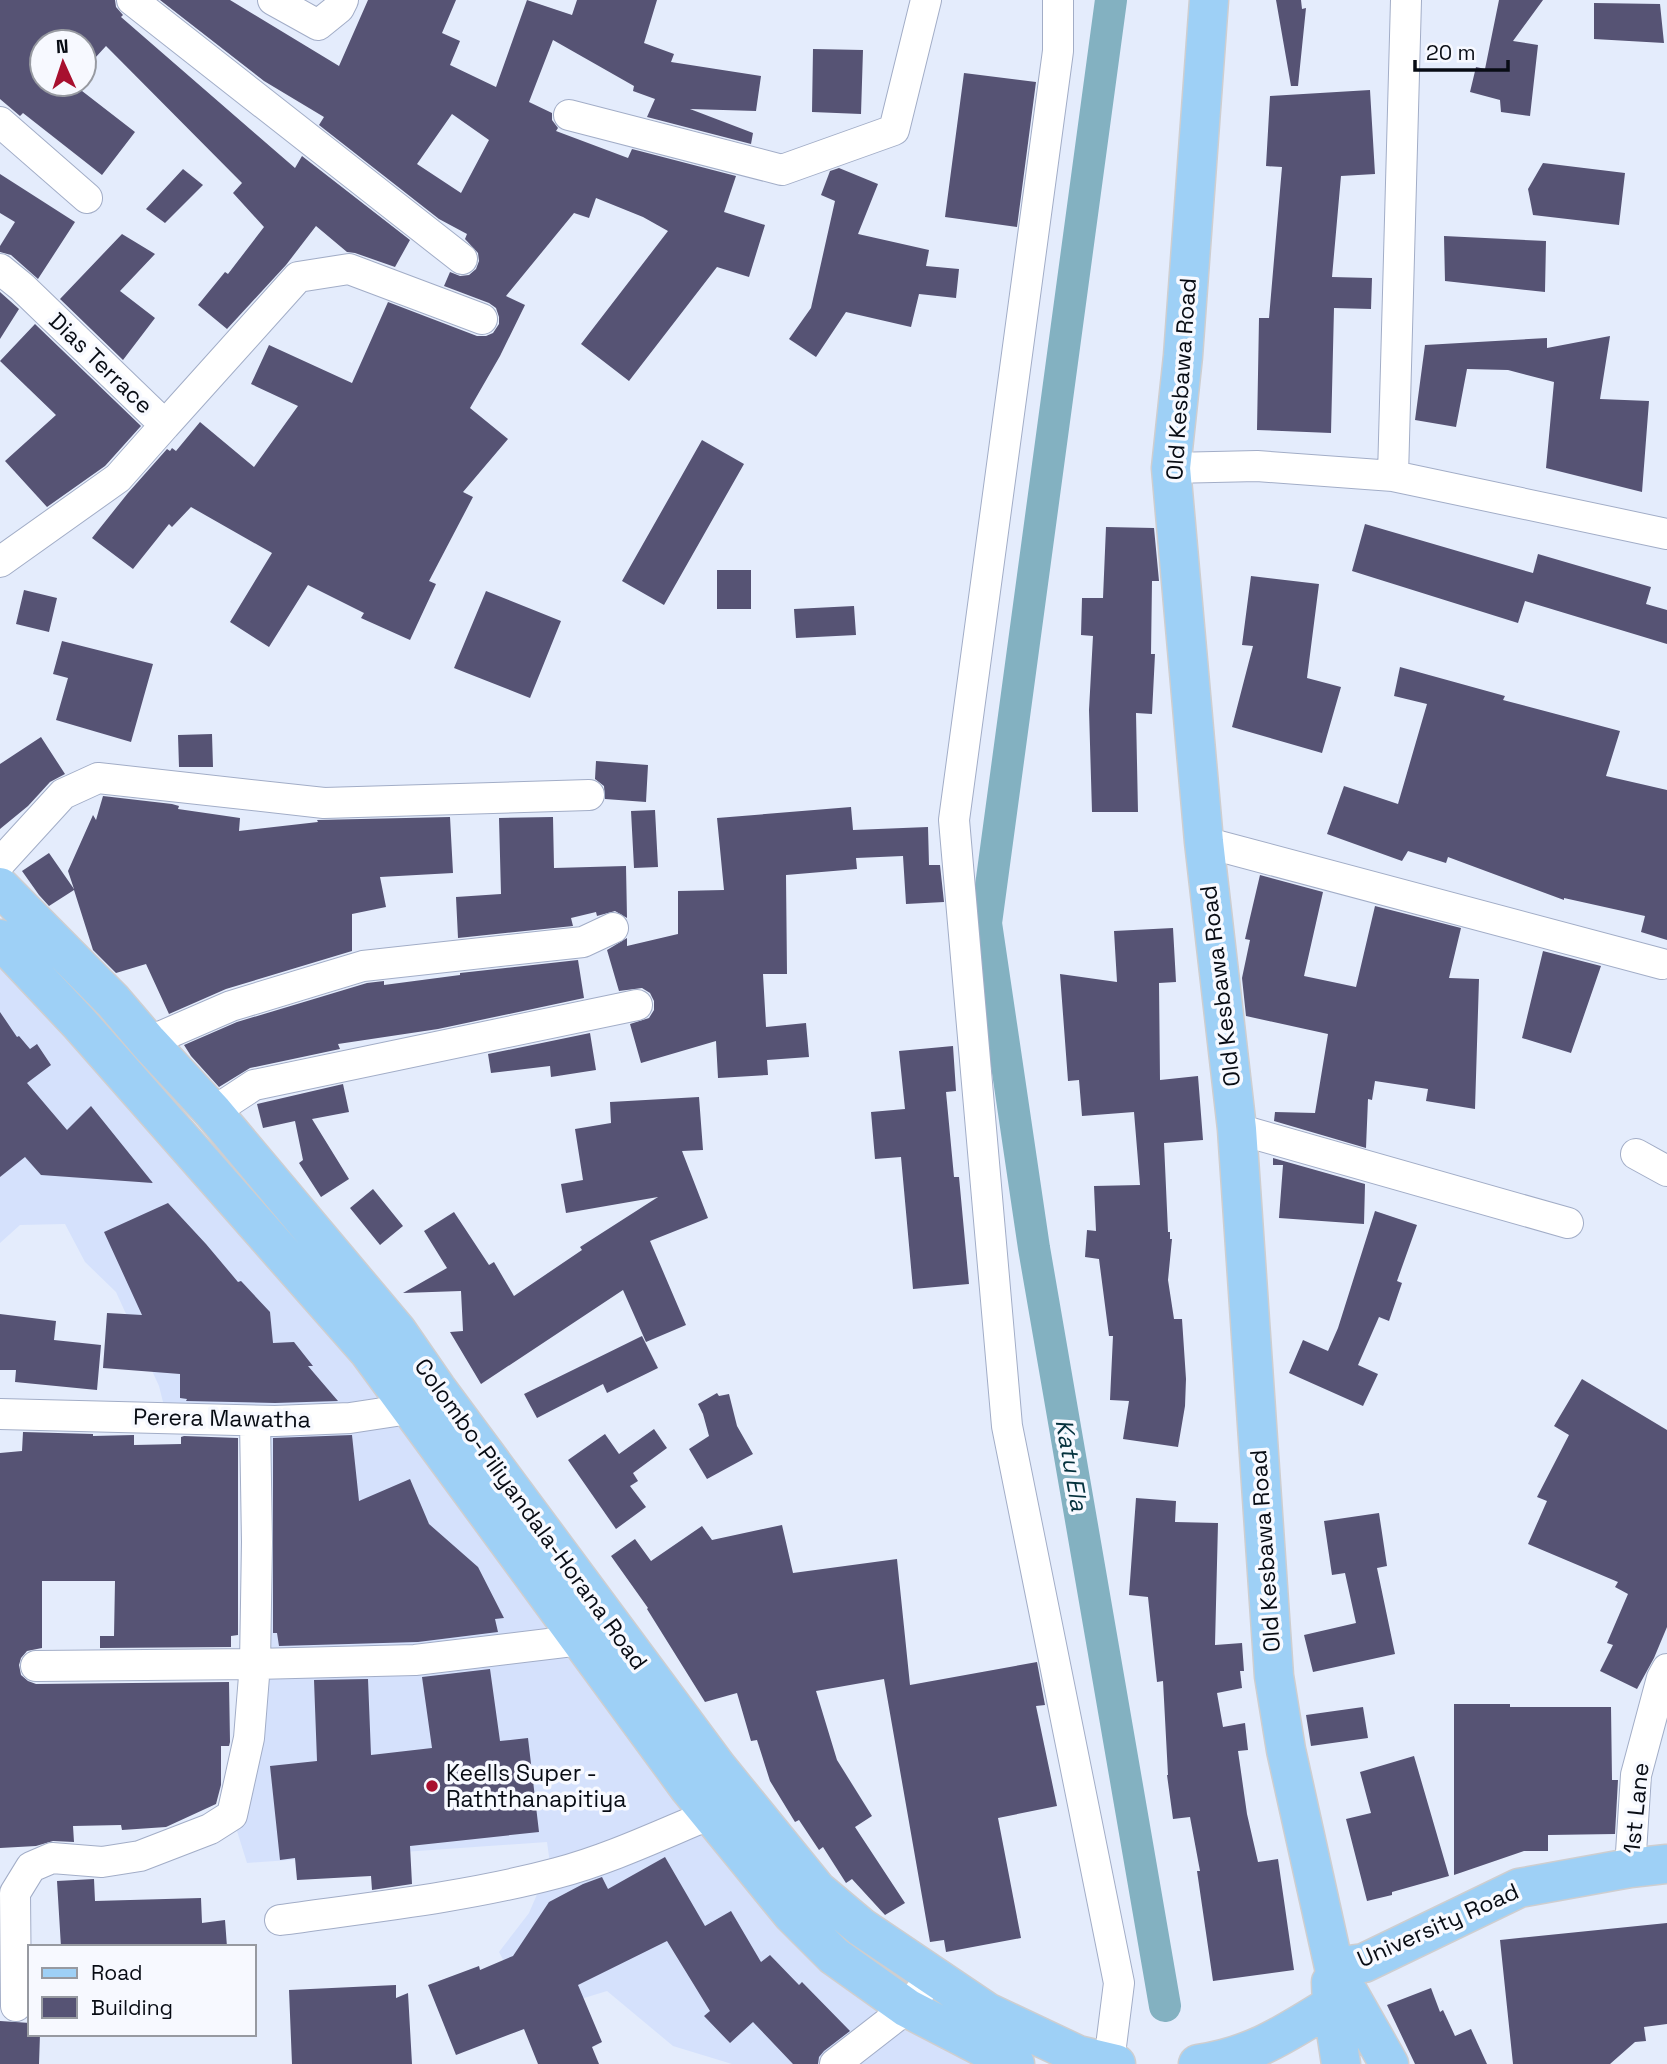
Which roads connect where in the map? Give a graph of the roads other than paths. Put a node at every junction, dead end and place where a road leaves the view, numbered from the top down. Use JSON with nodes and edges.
{"nodes":[{"id":1,"x":132,"y":0,"type":"edge"},
{"id":2,"x":273,"y":0,"type":"edge"},
{"id":3,"x":343,"y":0,"type":"edge"},
{"id":4,"x":926,"y":0,"type":"edge"},
{"id":5,"x":1058,"y":0,"type":"edge"},
{"id":6,"x":1209,"y":0,"type":"edge"},
{"id":7,"x":1405,"y":0,"type":"edge"},
{"id":8,"x":569,"y":115,"type":"dead end"},
{"id":9,"x":0,"y":122,"type":"edge"},
{"id":10,"x":87,"y":198,"type":"dead end"},
{"id":11,"x":462,"y":259,"type":"dead end"},
{"id":12,"x":0,"y":269,"type":"edge"},
{"id":13,"x":482,"y":319,"type":"dead end"},
{"id":14,"x":165,"y":425,"type":"junction"},
{"id":15,"x":1171,"y":468,"type":"junction"},
{"id":16,"x":1393,"y":476,"type":"junction"},
{"id":17,"x":1667,"y":534,"type":"edge"},
{"id":18,"x":0,"y":562,"type":"edge"},
{"id":19,"x":589,"y":795,"type":"dead end"},
{"id":20,"x":1204,"y":842,"type":"junction"},
{"id":21,"x":0,"y":863,"type":"edge"},
{"id":22,"x":0,"y":887,"type":"edge"},
{"id":23,"x":613,"y":928,"type":"dead end"},
{"id":24,"x":0,"y":939,"type":"edge"},
{"id":25,"x":1662,"y":964,"type":"dead end"},
{"id":26,"x":637,"y":1005,"type":"dead end"},
{"id":27,"x":148,"y":1042,"type":"junction"},
{"id":28,"x":213,"y":1112,"type":"junction"},
{"id":29,"x":1237,"y":1129,"type":"junction"},
{"id":30,"x":1636,"y":1154,"type":"dead end"},
{"id":31,"x":1667,"y":1171,"type":"edge"},
{"id":32,"x":1568,"y":1223,"type":"dead end"},
{"id":33,"x":423,"y":1399,"type":"junction"},
{"id":34,"x":0,"y":1414,"type":"edge"},
{"id":35,"x":255,"y":1421,"type":"junction"},
{"id":36,"x":582,"y":1640,"type":"junction"},
{"id":37,"x":255,"y":1664,"type":"junction"},
{"id":38,"x":36,"y":1666,"type":"dead end"},
{"id":39,"x":1667,"y":1669,"type":"edge"},
{"id":40,"x":711,"y":1814,"type":"junction"},
{"id":41,"x":1667,"y":1864,"type":"edge"},
{"id":42,"x":1630,"y":1868,"type":"junction"},
{"id":43,"x":280,"y":1920,"type":"dead end"},
{"id":44,"x":1334,"y":1966,"type":"junction"},
{"id":45,"x":932,"y":1976,"type":"junction"},
{"id":46,"x":1332,"y":2005,"type":"junction"},
{"id":47,"x":16,"y":2006,"type":"dead end"},
{"id":48,"x":907,"y":2008,"type":"junction"},
{"id":49,"x":1112,"y":2063,"type":"edge"},
{"id":50,"x":835,"y":2064,"type":"edge"},
{"id":51,"x":1015,"y":2064,"type":"edge"},
{"id":52,"x":1198,"y":2064,"type":"edge"},
{"id":53,"x":1341,"y":2064,"type":"edge"},
{"id":54,"x":1389,"y":2064,"type":"edge"}],
"edges":[{"from":1,"to":11,"type":"street"},
{"from":2,"to":3,"type":"street"},
{"from":4,"to":8,"type":"street"},
{"from":5,"to":49,"type":"street"},
{"from":6,"to":15,"type":"main road","name":"Old Kesbawa Road"},
{"from":7,"to":16,"type":"street"},
{"from":9,"to":10,"type":"street"},
{"from":12,"to":14,"type":"street","name":"Dias Terrace"},
{"from":13,"to":14,"type":"street"},
{"from":14,"to":18,"type":"street","name":"Dias Terrace"},
{"from":15,"to":16,"type":"street"},
{"from":15,"to":20,"type":"main road","name":"Old Kesbawa Road"},
{"from":16,"to":17,"type":"street"},
{"from":19,"to":21,"type":"street"},
{"from":20,"to":25,"type":"street"},
{"from":20,"to":29,"type":"main road","name":"Old Kesbawa Road"},
{"from":22,"to":27,"type":"main road","name":"Colombo-Piliyandala-Horana Road"},
{"from":23,"to":27,"type":"street"},
{"from":24,"to":33,"type":"main road","name":"Colombo-Piliyandala-Horana Road"},
{"from":26,"to":28,"type":"street"},
{"from":27,"to":28,"type":"main road","name":"Colombo-Piliyandala-Horana Road"},
{"from":28,"to":33,"type":"main road","name":"Colombo-Piliyandala-Horana Road"},
{"from":29,"to":32,"type":"street"},
{"from":29,"to":44,"type":"main road","name":"Old Kesbawa Road"},
{"from":30,"to":31,"type":"street"},
{"from":33,"to":35,"type":"street","name":"Perera Mawatha"},
{"from":33,"to":36,"type":"main road","name":"Colombo-Piliyandala-Horana Road"},
{"from":33,"to":45,"type":"main road","name":"Colombo-Piliyandala-Horana Road"},
{"from":34,"to":35,"type":"street","name":"Perera Mawatha"},
{"from":35,"to":37,"type":"street"},
{"from":36,"to":37,"type":"street"},
{"from":36,"to":40,"type":"main road","name":"Colombo-Piliyandala-Horana Road"},
{"from":37,"to":38,"type":"street"},
{"from":37,"to":47,"type":"street"},
{"from":39,"to":42,"type":"street","name":"1st Lane"},
{"from":40,"to":43,"type":"street"},
{"from":40,"to":48,"type":"main road","name":"Colombo-Piliyandala-Horana Road"},
{"from":41,"to":42,"type":"main road","name":"University Road"},
{"from":42,"to":44,"type":"main road","name":"University Road"},
{"from":44,"to":46,"type":"main road","name":"Old Kesbawa Road"},
{"from":44,"to":54,"type":"main road","name":"Old Kesbawa Road"},
{"from":45,"to":48,"type":"street"},
{"from":45,"to":49,"type":"main road","name":"Colombo-Piliyandala-Horana Road"},
{"from":46,"to":52,"type":"main road"},
{"from":46,"to":53,"type":"main road","name":"Old Kesbawa Road"},
{"from":48,"to":50,"type":"street"},
{"from":48,"to":51,"type":"main road","name":"Colombo-Piliyandala-Horana Road"}]}
